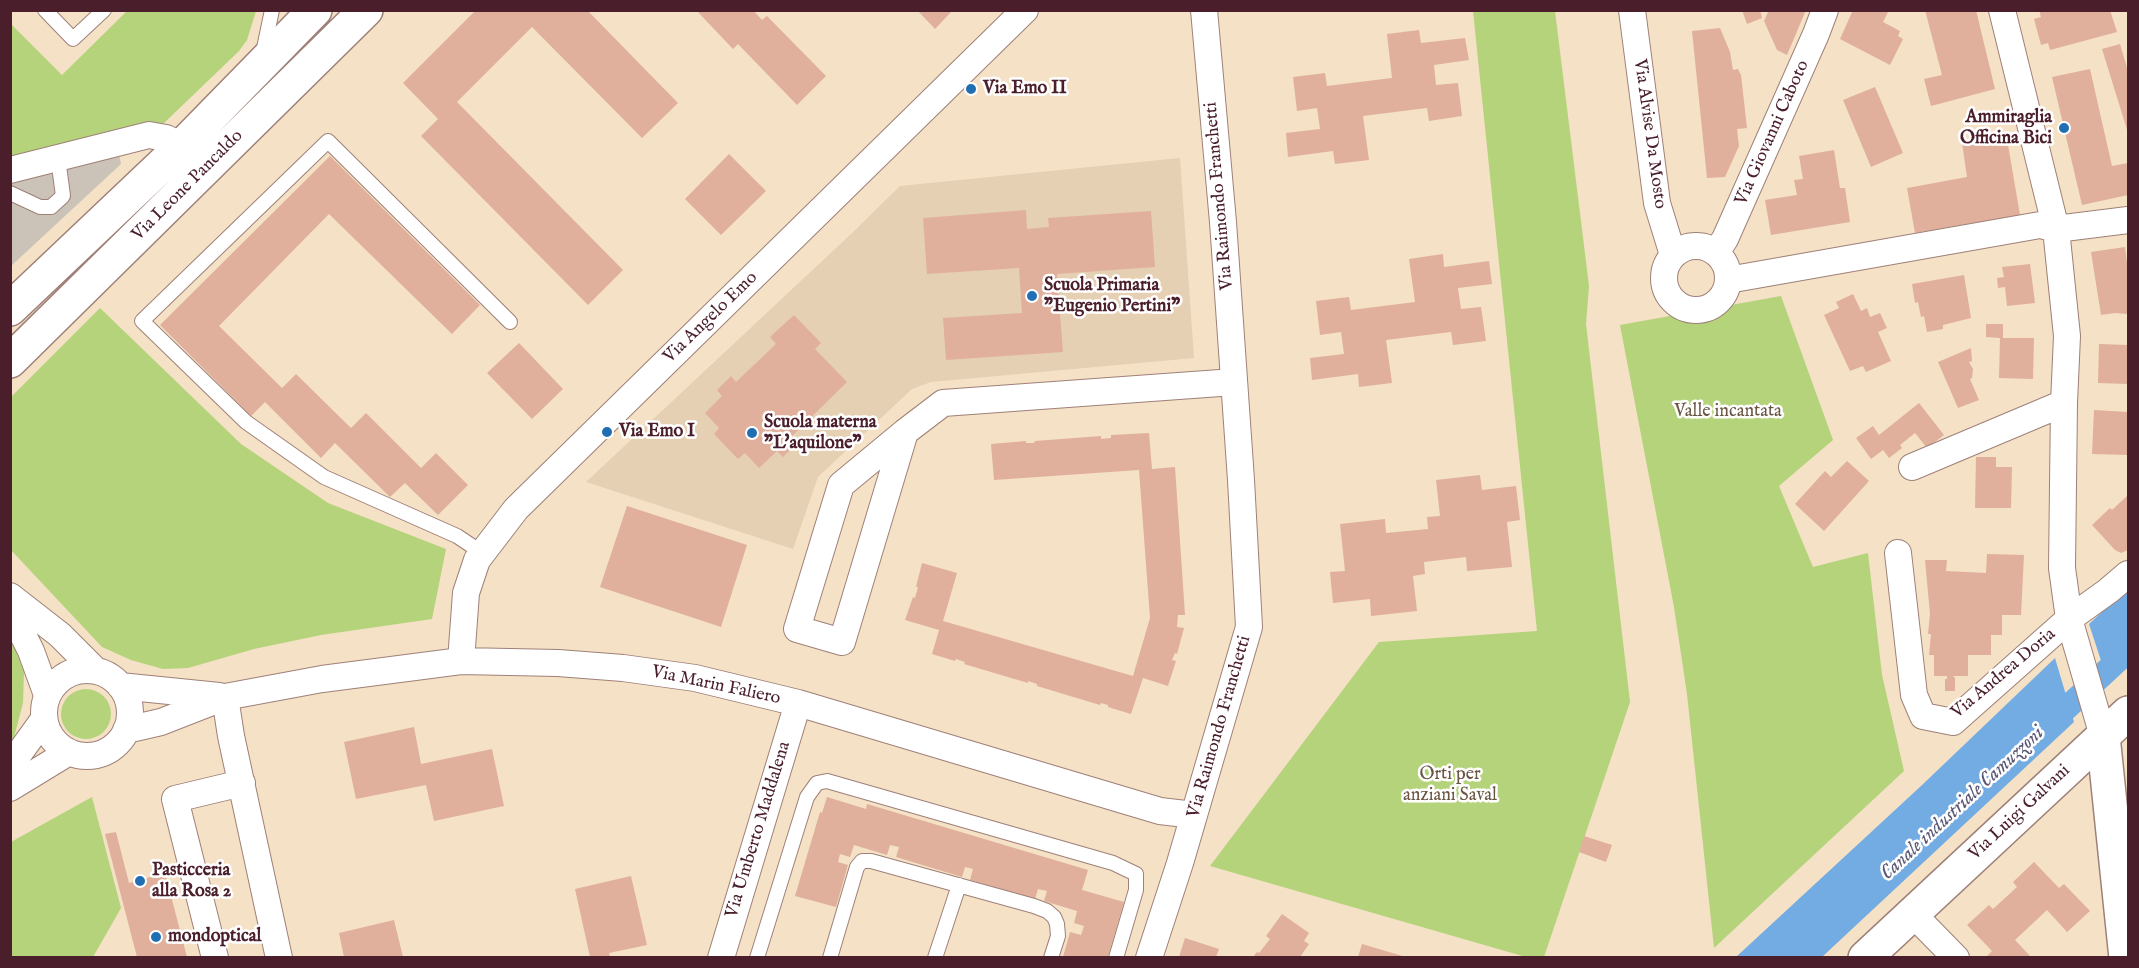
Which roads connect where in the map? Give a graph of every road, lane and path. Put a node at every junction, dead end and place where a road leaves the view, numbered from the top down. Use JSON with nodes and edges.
{"nodes":[{"id":1,"x":45,"y":10,"type":"edge"},
{"id":2,"x":104,"y":10,"type":"edge"},
{"id":3,"x":272,"y":10,"type":"edge"},
{"id":4,"x":315,"y":10,"type":"edge"},
{"id":5,"x":366,"y":10,"type":"edge"},
{"id":6,"x":1026,"y":10,"type":"edge"},
{"id":7,"x":1204,"y":10,"type":"edge"},
{"id":8,"x":1632,"y":10,"type":"edge"},
{"id":9,"x":1825,"y":10,"type":"edge"},
{"id":10,"x":2002,"y":10,"type":"edge"},
{"id":11,"x":261,"y":63,"type":"junction"},
{"id":12,"x":182,"y":146,"type":"junction"},
{"id":13,"x":58,"y":158,"type":"junction"},
{"id":14,"x":10,"y":170,"type":"edge"},
{"id":15,"x":10,"y":193,"type":"edge"},
{"id":16,"x":2128,"y":220,"type":"edge"},
{"id":17,"x":2056,"y":229,"type":"junction"},
{"id":18,"x":1716,"y":252,"type":"junction"},
{"id":19,"x":1673,"y":255,"type":"junction"},
{"id":20,"x":1728,"y":280,"type":"junction"},
{"id":21,"x":10,"y":309,"type":"edge"},
{"id":22,"x":510,"y":322,"type":"dead end"},
{"id":23,"x":10,"y":361,"type":"edge"},
{"id":24,"x":1234,"y":382,"type":"junction"},
{"id":25,"x":2064,"y":403,"type":"junction"},
{"id":26,"x":905,"y":432,"type":"junction"},
{"id":27,"x":1912,"y":467,"type":"dead end"},
{"id":28,"x":481,"y":552,"type":"junction"},
{"id":29,"x":1898,"y":553,"type":"dead end"},
{"id":30,"x":2128,"y":574,"type":"edge"},
{"id":31,"x":10,"y":596,"type":"edge"},
{"id":32,"x":10,"y":609,"type":"edge"},
{"id":33,"x":2070,"y":626,"type":"junction"},
{"id":34,"x":461,"y":661,"type":"junction"},
{"id":35,"x":96,"y":671,"type":"junction"},
{"id":36,"x":120,"y":686,"type":"junction"},
{"id":37,"x":225,"y":697,"type":"junction"},
{"id":38,"x":798,"y":703,"type":"junction"},
{"id":39,"x":46,"y":707,"type":"junction"},
{"id":40,"x":2110,"y":721,"type":"edge"},
{"id":41,"x":126,"y":730,"type":"junction"},
{"id":42,"x":69,"y":752,"type":"junction"},
{"id":43,"x":10,"y":766,"type":"edge"},
{"id":44,"x":242,"y":783,"type":"junction"},
{"id":45,"x":10,"y":788,"type":"edge"},
{"id":46,"x":1194,"y":814,"type":"junction"},
{"id":47,"x":959,"y":885,"type":"junction"},
{"id":48,"x":1912,"y":913,"type":"junction"},
{"id":49,"x":215,"y":957,"type":"edge"},
{"id":50,"x":279,"y":957,"type":"edge"},
{"id":51,"x":721,"y":957,"type":"edge"},
{"id":52,"x":757,"y":957,"type":"edge"},
{"id":53,"x":830,"y":957,"type":"edge"},
{"id":54,"x":935,"y":957,"type":"edge"},
{"id":55,"x":1051,"y":957,"type":"edge"},
{"id":56,"x":1116,"y":957,"type":"edge"},
{"id":57,"x":1149,"y":957,"type":"edge"},
{"id":58,"x":1865,"y":957,"type":"edge"},
{"id":59,"x":1956,"y":957,"type":"edge"},
{"id":60,"x":2126,"y":957,"type":"edge"}],
"edges":[{"from":1,"to":2,"type":"lane"},
{"from":3,"to":11,"type":"lane"},
{"from":4,"to":11,"type":"main road","name":"Via Leone Pancaldo"},
{"from":5,"to":23,"type":"main road","name":"Via Leone Pancaldo"},
{"from":6,"to":28,"type":"street","name":"Via Angelo Emo"},
{"from":7,"to":24,"type":"street","name":"Via Raimondo Franchetti"},
{"from":8,"to":19,"type":"street","name":"Via Alvise Da Mosto"},
{"from":9,"to":18,"type":"street","name":"Via Giovanni Caboto"},
{"from":10,"to":17,"type":"street","name":"Via Andrea Doria"},
{"from":11,"to":12,"type":"main road","name":"Via Leone Pancaldo"},
{"from":12,"to":13,"type":"street"},
{"from":12,"to":21,"type":"main road","name":"Via Leone Pancaldo"},
{"from":13,"to":14,"type":"street"},
{"from":13,"to":15,"type":"lane"},
{"from":16,"to":17,"type":"street"},
{"from":17,"to":20,"type":"street"},
{"from":17,"to":25,"type":"street","name":"Via Andrea Doria"},
{"from":18,"to":19,"type":"street"},
{"from":18,"to":20,"type":"street"},
{"from":19,"to":20,"type":"street"},
{"from":22,"to":28,"type":"lane"},
{"from":24,"to":26,"type":"street"},
{"from":24,"to":46,"type":"street","name":"Via Raimondo Franchetti"},
{"from":25,"to":27,"type":"street"},
{"from":25,"to":33,"type":"street","name":"Via Andrea Doria"},
{"from":26,"to":26,"type":"street"},
{"from":28,"to":34,"type":"street","name":"Via Angelo Emo"},
{"from":29,"to":33,"type":"street","name":"Via Andrea Doria"},
{"from":30,"to":33,"type":"street"},
{"from":31,"to":35,"type":"street","name":"Via Marin Faliero"},
{"from":32,"to":39,"type":"street"},
{"from":33,"to":40,"type":"street","name":"Via Andrea Doria"},
{"from":34,"to":37,"type":"street","name":"Via Marin Faliero"},
{"from":34,"to":38,"type":"street","name":"Via Marin Faliero"},
{"from":35,"to":36,"type":"street","name":"Via Marin Faliero"},
{"from":35,"to":39,"type":"street"},
{"from":36,"to":37,"type":"street","name":"Via Marin Faliero"},
{"from":36,"to":41,"type":"street"},
{"from":37,"to":41,"type":"street","name":"Via Marin Faliero"},
{"from":37,"to":44,"type":"street"},
{"from":38,"to":46,"type":"street","name":"Via Marin Faliero"},
{"from":38,"to":51,"type":"street","name":"Via Umberto Maddalena"},
{"from":39,"to":42,"type":"street"},
{"from":39,"to":43,"type":"street"},
{"from":40,"to":48,"type":"main road","name":"Via Luigi Galvani"},
{"from":40,"to":60,"type":"main road"},
{"from":41,"to":42,"type":"street"},
{"from":42,"to":45,"type":"street"},
{"from":44,"to":49,"type":"street"},
{"from":44,"to":50,"type":"street"},
{"from":46,"to":57,"type":"street","name":"Via Raimondo Franchetti"},
{"from":47,"to":53,"type":"lane"},
{"from":47,"to":54,"type":"lane"},
{"from":47,"to":55,"type":"lane"},
{"from":48,"to":58,"type":"main road","name":"Via Luigi Galvani"},
{"from":48,"to":59,"type":"street"},
{"from":52,"to":56,"type":"lane"}]}
